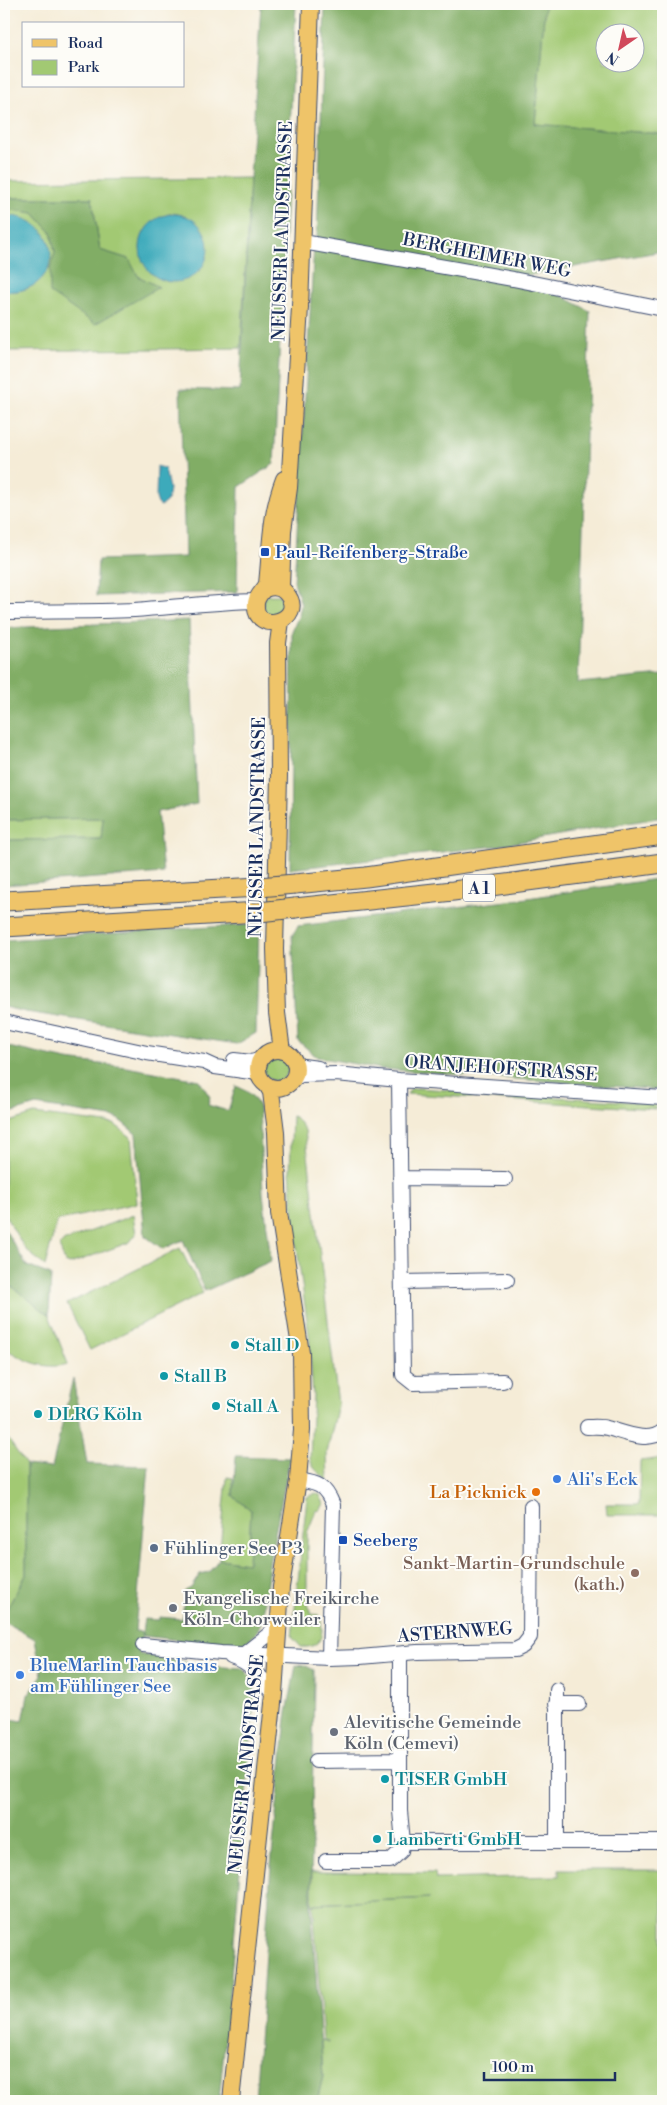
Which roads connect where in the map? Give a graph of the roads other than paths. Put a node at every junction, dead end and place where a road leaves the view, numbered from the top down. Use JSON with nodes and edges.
{"nodes":[{"id":1,"x":311,"y":4,"type":"edge"},
{"id":2,"x":303,"y":242,"type":"junction"},
{"id":3,"x":663,"y":309,"type":"edge"},
{"id":4,"x":265,"y":597,"type":"junction"},
{"id":5,"x":4,"y":612,"type":"edge"},
{"id":6,"x":275,"y":622,"type":"junction"},
{"id":7,"x":663,"y":835,"type":"edge"},
{"id":8,"x":663,"y":863,"type":"edge"},
{"id":9,"x":4,"y":901,"type":"edge"},
{"id":10,"x":4,"y":927,"type":"edge"},
{"id":11,"x":4,"y":1022,"type":"edge"},
{"id":12,"x":267,"y":1064,"type":"junction"},
{"id":13,"x":291,"y":1077,"type":"junction"},
{"id":14,"x":399,"y":1080,"type":"junction"},
{"id":15,"x":663,"y":1098,"type":"edge"},
{"id":16,"x":276,"y":1132,"type":"junction"},
{"id":17,"x":400,"y":1178,"type":"junction"},
{"id":18,"x":505,"y":1179,"type":"dead end"},
{"id":19,"x":507,"y":1280,"type":"dead end"},
{"id":20,"x":402,"y":1282,"type":"junction"},
{"id":21,"x":503,"y":1382,"type":"dead end"},
{"id":22,"x":587,"y":1427,"type":"dead end"},
{"id":23,"x":663,"y":1431,"type":"edge"},
{"id":24,"x":298,"y":1480,"type":"junction"},
{"id":25,"x":531,"y":1506,"type":"dead end"},
{"id":26,"x":280,"y":1620,"type":"junction"},
{"id":27,"x":142,"y":1645,"type":"dead end"},
{"id":28,"x":221,"y":1653,"type":"junction"},
{"id":29,"x":244,"y":1654,"type":"junction"},
{"id":30,"x":400,"y":1654,"type":"junction"},
{"id":31,"x":278,"y":1656,"type":"junction"},
{"id":32,"x":329,"y":1658,"type":"junction"},
{"id":33,"x":274,"y":1694,"type":"junction"},
{"id":34,"x":579,"y":1704,"type":"dead end"},
{"id":35,"x":400,"y":1760,"type":"junction"},
{"id":36,"x":316,"y":1761,"type":"dead end"},
{"id":37,"x":403,"y":1842,"type":"junction"},
{"id":38,"x":557,"y":1842,"type":"junction"},
{"id":39,"x":663,"y":1842,"type":"edge"},
{"id":40,"x":326,"y":1861,"type":"dead end"},
{"id":41,"x":231,"y":2101,"type":"edge"}],
"edges":[{"from":1,"to":2,"type":"main road","name":"NEUSSER LANDSTRASSE"},
{"from":2,"to":3,"type":"street","name":"BERGHEIMER WEG"},
{"from":2,"to":4,"type":"main road","name":"NEUSSER LANDSTRASSE"},
{"from":4,"to":5,"type":"street"},
{"from":4,"to":6,"type":"main road"},
{"from":4,"to":6,"type":"main road","name":"NEUSSER LANDSTRASSE"},
{"from":6,"to":12,"type":"main road","name":"NEUSSER LANDSTRASSE"},
{"from":7,"to":9,"type":"highway","number":"A 1","bridge":true},
{"from":8,"to":10,"type":"highway","number":"A 1","bridge":true},
{"from":11,"to":12,"type":"street"},
{"from":12,"to":13,"type":"main road"},
{"from":12,"to":13,"type":"main road"},
{"from":12,"to":16,"type":"main road","name":"NEUSSER LANDSTRASSE"},
{"from":13,"to":14,"type":"street","name":"ORANJEHOFSTRASSE"},
{"from":13,"to":16,"type":"main road","name":"NEUSSER LANDSTRASSE"},
{"from":14,"to":15,"type":"street","name":"ORANJEHOFSTRASSE"},
{"from":14,"to":17,"type":"street"},
{"from":16,"to":24,"type":"main road","name":"NEUSSER LANDSTRASSE"},
{"from":17,"to":18,"type":"street"},
{"from":17,"to":20,"type":"street"},
{"from":19,"to":20,"type":"street"},
{"from":20,"to":21,"type":"street"},
{"from":22,"to":23,"type":"street"},
{"from":24,"to":26,"type":"main road","name":"NEUSSER LANDSTRASSE"},
{"from":24,"to":32,"type":"street"},
{"from":25,"to":30,"type":"street","name":"ASTERNWEG"},
{"from":26,"to":29,"type":"street"},
{"from":26,"to":31,"type":"main road","name":"NEUSSER LANDSTRASSE"},
{"from":27,"to":28,"type":"street"},
{"from":28,"to":29,"type":"street","name":"ASTERNWEG"},
{"from":28,"to":33,"type":"street"},
{"from":29,"to":31,"type":"street","name":"ASTERNWEG"},
{"from":30,"to":32,"type":"street","name":"ASTERNWEG"},
{"from":30,"to":35,"type":"street"},
{"from":31,"to":32,"type":"street","name":"ASTERNWEG"},
{"from":31,"to":33,"type":"main road","name":"NEUSSER LANDSTRASSE"},
{"from":33,"to":41,"type":"main road","name":"NEUSSER LANDSTRASSE"},
{"from":34,"to":38,"type":"street"},
{"from":35,"to":36,"type":"street"},
{"from":35,"to":37,"type":"street"},
{"from":37,"to":38,"type":"street"},
{"from":37,"to":40,"type":"street"},
{"from":38,"to":39,"type":"street"}]}
